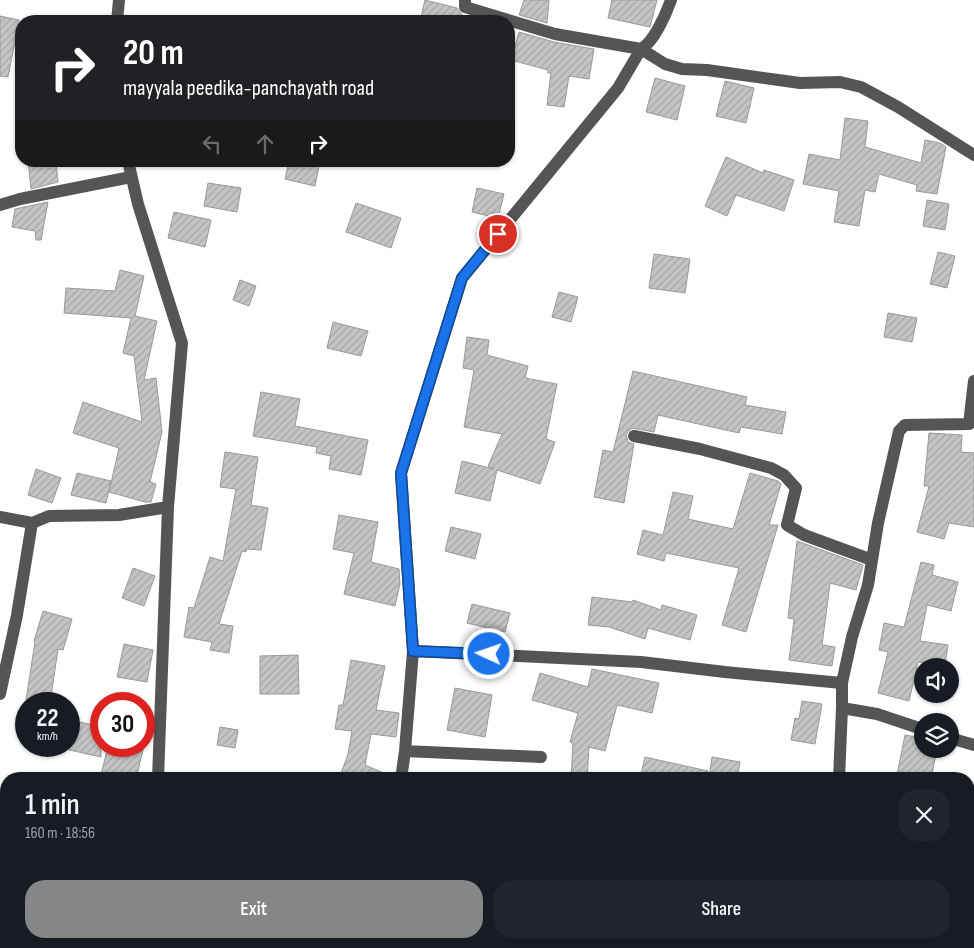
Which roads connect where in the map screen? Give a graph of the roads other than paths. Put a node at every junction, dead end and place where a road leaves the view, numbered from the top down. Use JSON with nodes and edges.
{"nodes":[{"id":1,"x":119,"y":0,"type":"edge"},
{"id":2,"x":465,"y":0,"type":"edge"},
{"id":3,"x":671,"y":0,"type":"edge"},
{"id":4,"x":118,"y":15,"type":"edge"},
{"id":5,"x":494,"y":15,"type":"edge"},
{"id":6,"x":515,"y":22,"type":"edge"},
{"id":7,"x":641,"y":49,"type":"junction"},
{"id":8,"x":974,"y":155,"type":"edge"},
{"id":9,"x":129,"y":167,"type":"edge"},
{"id":10,"x":131,"y":177,"type":"junction"},
{"id":11,"x":0,"y":205,"type":"edge"},
{"id":12,"x":974,"y":381,"type":"edge"},
{"id":13,"x":971,"y":427,"type":"edge"},
{"id":14,"x":634,"y":436,"type":"dead end"},
{"id":15,"x":168,"y":507,"type":"junction"},
{"id":16,"x":0,"y":517,"type":"edge"},
{"id":17,"x":32,"y":523,"type":"junction"},
{"id":18,"x":872,"y":560,"type":"junction"},
{"id":19,"x":413,"y":651,"type":"junction"},
{"id":20,"x":842,"y":683,"type":"junction"},
{"id":21,"x":0,"y":694,"type":"edge"},
{"id":22,"x":842,"y":708,"type":"junction"},
{"id":23,"x":914,"y":726,"type":"edge"},
{"id":24,"x":959,"y":741,"type":"edge"},
{"id":25,"x":974,"y":745,"type":"edge"},
{"id":26,"x":404,"y":751,"type":"junction"},
{"id":27,"x":541,"y":757,"type":"dead end"},
{"id":28,"x":158,"y":772,"type":"edge"},
{"id":29,"x":401,"y":772,"type":"edge"},
{"id":30,"x":839,"y":772,"type":"edge"}],
"edges":[{"from":1,"to":4,"type":"street"},
{"from":2,"to":5,"type":"street"},
{"from":3,"to":7,"type":"street"},
{"from":6,"to":7,"type":"street"},
{"from":7,"to":8,"type":"street"},
{"from":7,"to":19,"type":"street"},
{"from":9,"to":10,"type":"street"},
{"from":10,"to":11,"type":"street"},
{"from":10,"to":15,"type":"street"},
{"from":12,"to":13,"type":"street"},
{"from":13,"to":18,"type":"street"},
{"from":14,"to":18,"type":"street"},
{"from":15,"to":17,"type":"street"},
{"from":15,"to":28,"type":"street"},
{"from":16,"to":17,"type":"street"},
{"from":17,"to":21,"type":"street"},
{"from":18,"to":20,"type":"street"},
{"from":19,"to":20,"type":"street"},
{"from":19,"to":26,"type":"street"},
{"from":20,"to":22,"type":"street"},
{"from":22,"to":23,"type":"street"},
{"from":22,"to":30,"type":"street"},
{"from":24,"to":25,"type":"street"},
{"from":26,"to":27,"type":"street"},
{"from":26,"to":29,"type":"street"}]}
